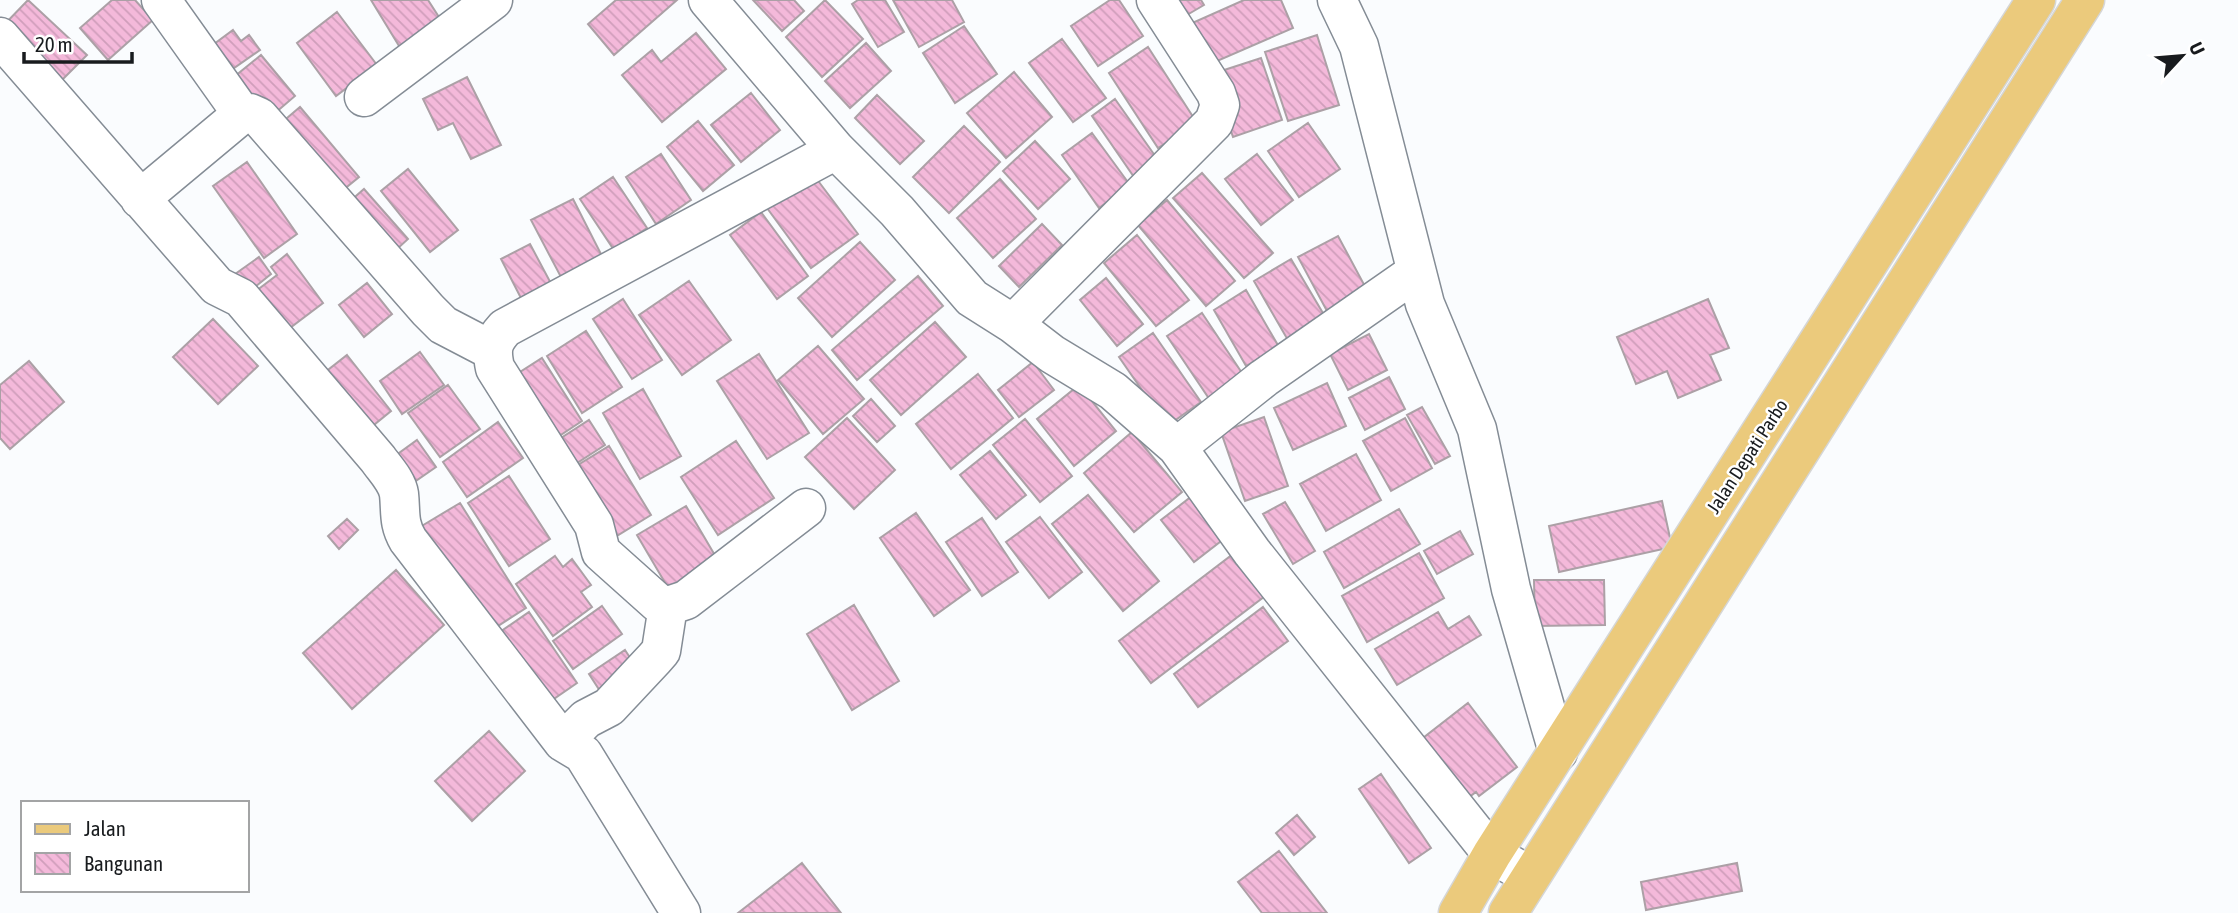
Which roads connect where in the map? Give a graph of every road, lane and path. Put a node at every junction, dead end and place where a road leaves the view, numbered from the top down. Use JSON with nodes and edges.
{"nodes":[{"id":1,"x":161,"y":0,"type":"edge"},
{"id":2,"x":493,"y":0,"type":"edge"},
{"id":3,"x":708,"y":0,"type":"edge"},
{"id":4,"x":1156,"y":0,"type":"edge"},
{"id":5,"x":1338,"y":0,"type":"edge"},
{"id":6,"x":2036,"y":0,"type":"edge"},
{"id":7,"x":2085,"y":0,"type":"edge"},
{"id":8,"x":0,"y":37,"type":"edge"},
{"id":9,"x":364,"y":97,"type":"dead end"},
{"id":10,"x":242,"y":114,"type":"junction"},
{"id":11,"x":836,"y":150,"type":"junction"},
{"id":12,"x":140,"y":199,"type":"junction"},
{"id":13,"x":1416,"y":272,"type":"junction"},
{"id":14,"x":1013,"y":324,"type":"junction"},
{"id":15,"x":491,"y":350,"type":"junction"},
{"id":16,"x":1177,"y":447,"type":"junction"},
{"id":17,"x":806,"y":508,"type":"dead end"},
{"id":18,"x":668,"y":606,"type":"junction"},
{"id":19,"x":563,"y":742,"type":"junction"},
{"id":20,"x":1558,"y":752,"type":"junction"},
{"id":21,"x":1492,"y":854,"type":"junction"},
{"id":22,"x":1530,"y":876,"type":"junction"},
{"id":23,"x":681,"y":913,"type":"edge"},
{"id":24,"x":1458,"y":913,"type":"edge"},
{"id":25,"x":1508,"y":913,"type":"edge"}],
"edges":[{"from":1,"to":10,"type":"street"},
{"from":2,"to":9,"type":"street"},
{"from":3,"to":11,"type":"street"},
{"from":4,"to":14,"type":"street"},
{"from":5,"to":13,"type":"street"},
{"from":6,"to":20,"type":"main road","name":"Jalan Depati Parbo"},
{"from":7,"to":22,"type":"main road"},
{"from":8,"to":12,"type":"street"},
{"from":10,"to":12,"type":"street"},
{"from":10,"to":15,"type":"street"},
{"from":11,"to":14,"type":"street"},
{"from":11,"to":15,"type":"street"},
{"from":12,"to":19,"type":"street"},
{"from":13,"to":16,"type":"street"},
{"from":13,"to":20,"type":"street"},
{"from":14,"to":16,"type":"street"},
{"from":15,"to":18,"type":"street"},
{"from":16,"to":21,"type":"street"},
{"from":17,"to":18,"type":"street"},
{"from":18,"to":19,"type":"street"},
{"from":19,"to":23,"type":"street"},
{"from":20,"to":21,"type":"main road","name":"Jalan Depati Parbo"},
{"from":21,"to":22,"type":"street"},
{"from":21,"to":24,"type":"main road","name":"Jalan Depati Parbo"},
{"from":22,"to":25,"type":"main road"}]}
